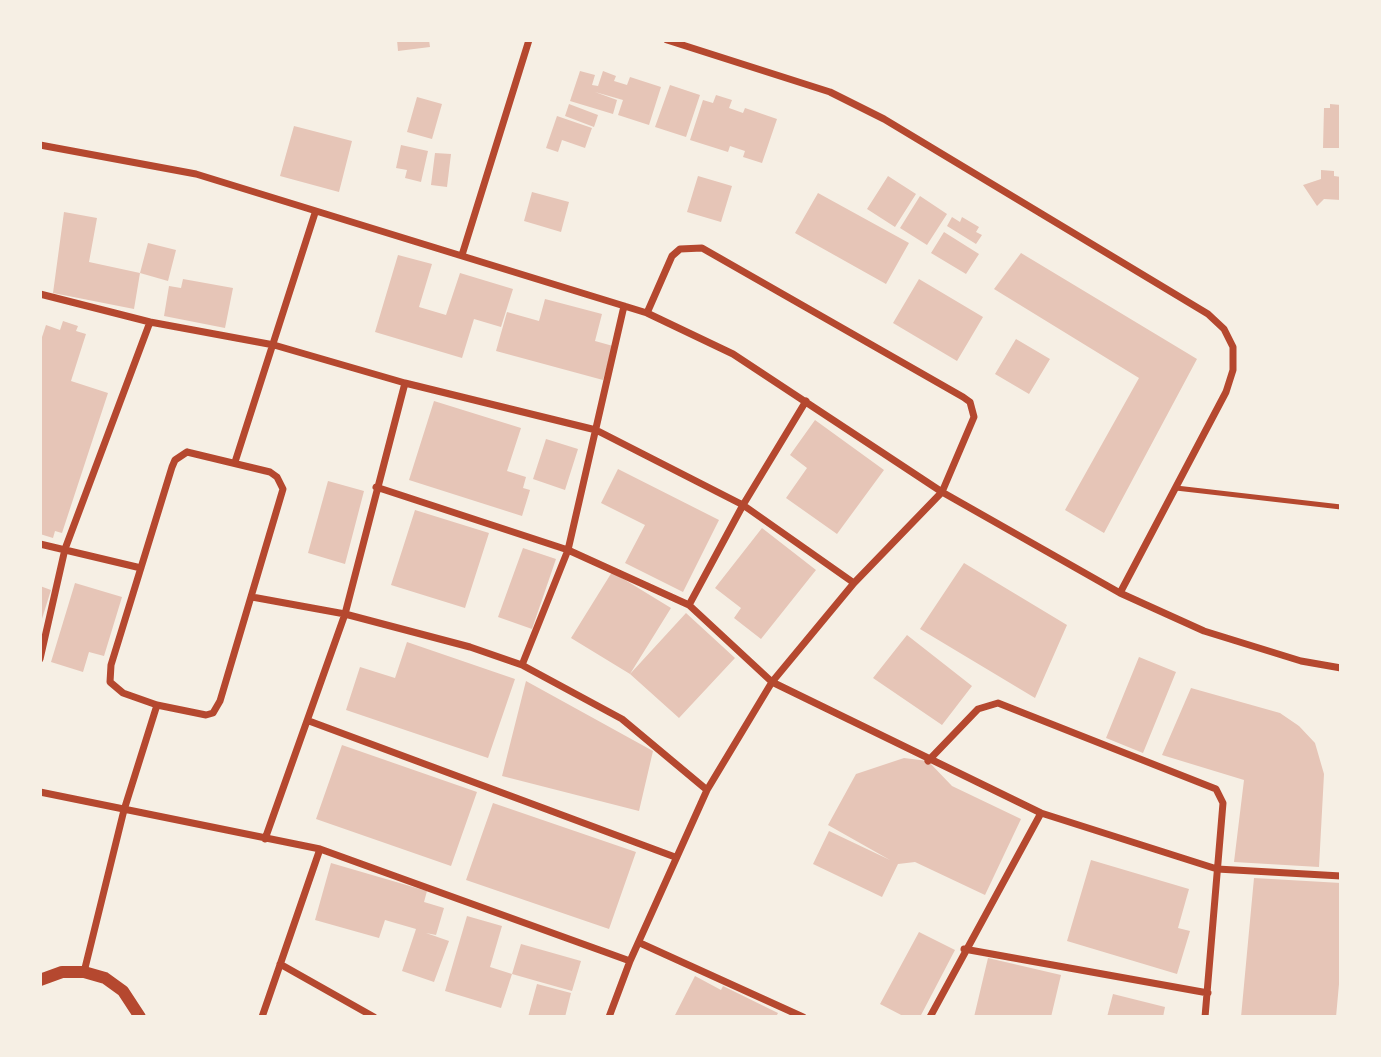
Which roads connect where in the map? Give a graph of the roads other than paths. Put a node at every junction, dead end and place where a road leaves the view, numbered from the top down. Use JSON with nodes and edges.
{"nodes":[{"id":1,"x":528,"y":40,"type":"edge"},
{"id":2,"x":667,"y":40,"type":"edge"},
{"id":3,"x":40,"y":145,"type":"edge"},
{"id":4,"x":315,"y":213,"type":"junction"},
{"id":5,"x":462,"y":256,"type":"junction"},
{"id":6,"x":40,"y":294,"type":"edge"},
{"id":7,"x":624,"y":306,"type":"junction"},
{"id":8,"x":647,"y":313,"type":"junction"},
{"id":9,"x":150,"y":322,"type":"junction"},
{"id":10,"x":274,"y":345,"type":"junction"},
{"id":11,"x":405,"y":383,"type":"junction"},
{"id":12,"x":806,"y":401,"type":"junction"},
{"id":13,"x":596,"y":430,"type":"junction"},
{"id":14,"x":235,"y":462,"type":"junction"},
{"id":15,"x":376,"y":487,"type":"junction"},
{"id":16,"x":1175,"y":488,"type":"junction"},
{"id":17,"x":942,"y":492,"type":"junction"},
{"id":18,"x":743,"y":505,"type":"junction"},
{"id":19,"x":1341,"y":507,"type":"edge"},
{"id":20,"x":40,"y":544,"type":"edge"},
{"id":21,"x":65,"y":549,"type":"junction"},
{"id":22,"x":568,"y":550,"type":"junction"},
{"id":23,"x":141,"y":568,"type":"junction"},
{"id":24,"x":854,"y":583,"type":"junction"},
{"id":25,"x":1120,"y":593,"type":"junction"},
{"id":26,"x":252,"y":597,"type":"junction"},
{"id":27,"x":689,"y":605,"type":"junction"},
{"id":28,"x":345,"y":614,"type":"junction"},
{"id":29,"x":40,"y":659,"type":"edge"},
{"id":30,"x":522,"y":665,"type":"junction"},
{"id":31,"x":1341,"y":668,"type":"edge"},
{"id":32,"x":772,"y":682,"type":"junction"},
{"id":33,"x":157,"y":705,"type":"junction"},
{"id":34,"x":309,"y":721,"type":"junction"},
{"id":35,"x":928,"y":761,"type":"junction"},
{"id":36,"x":707,"y":790,"type":"junction"},
{"id":37,"x":40,"y":792,"type":"edge"},
{"id":38,"x":124,"y":810,"type":"junction"},
{"id":39,"x":1041,"y":813,"type":"junction"},
{"id":40,"x":265,"y":839,"type":"junction"},
{"id":41,"x":320,"y":849,"type":"junction"},
{"id":42,"x":675,"y":857,"type":"junction"},
{"id":43,"x":1217,"y":869,"type":"junction"},
{"id":44,"x":1341,"y":876,"type":"edge"},
{"id":45,"x":640,"y":943,"type":"junction"},
{"id":46,"x":964,"y":949,"type":"junction"},
{"id":47,"x":630,"y":961,"type":"junction"},
{"id":48,"x":280,"y":964,"type":"junction"},
{"id":49,"x":85,"y":972,"type":"junction"},
{"id":50,"x":40,"y":980,"type":"edge"},
{"id":51,"x":1208,"y":993,"type":"junction"},
{"id":52,"x":139,"y":1017,"type":"edge"},
{"id":53,"x":262,"y":1017,"type":"edge"},
{"id":54,"x":374,"y":1017,"type":"edge"},
{"id":55,"x":609,"y":1017,"type":"edge"},
{"id":56,"x":803,"y":1017,"type":"edge"},
{"id":57,"x":930,"y":1017,"type":"edge"},
{"id":58,"x":1205,"y":1017,"type":"edge"}],
"edges":[{"from":1,"to":5,"type":"street"},
{"from":2,"to":16,"type":"street"},
{"from":3,"to":4,"type":"street"},
{"from":4,"to":5,"type":"street"},
{"from":4,"to":10,"type":"street"},
{"from":5,"to":7,"type":"street"},
{"from":6,"to":9,"type":"street"},
{"from":7,"to":8,"type":"street"},
{"from":7,"to":13,"type":"street"},
{"from":8,"to":12,"type":"street"},
{"from":8,"to":17,"type":"street"},
{"from":9,"to":10,"type":"street"},
{"from":9,"to":21,"type":"street"},
{"from":10,"to":11,"type":"street"},
{"from":10,"to":14,"type":"street"},
{"from":11,"to":13,"type":"street"},
{"from":11,"to":15,"type":"street"},
{"from":12,"to":17,"type":"street"},
{"from":12,"to":18,"type":"street"},
{"from":13,"to":18,"type":"street"},
{"from":13,"to":22,"type":"street"},
{"from":14,"to":23,"type":"street"},
{"from":14,"to":26,"type":"street"},
{"from":15,"to":22,"type":"street"},
{"from":15,"to":28,"type":"street"},
{"from":16,"to":19,"type":"lane"},
{"from":16,"to":25,"type":"street"},
{"from":17,"to":24,"type":"street"},
{"from":17,"to":25,"type":"street"},
{"from":18,"to":24,"type":"street"},
{"from":18,"to":27,"type":"street"},
{"from":20,"to":21,"type":"street"},
{"from":21,"to":23,"type":"street"},
{"from":21,"to":29,"type":"street"},
{"from":22,"to":27,"type":"street"},
{"from":22,"to":30,"type":"street"},
{"from":23,"to":33,"type":"street"},
{"from":24,"to":32,"type":"street"},
{"from":25,"to":31,"type":"street"},
{"from":26,"to":28,"type":"street"},
{"from":26,"to":33,"type":"street"},
{"from":27,"to":32,"type":"street"},
{"from":28,"to":30,"type":"street"},
{"from":28,"to":34,"type":"street"},
{"from":30,"to":36,"type":"street"},
{"from":32,"to":35,"type":"street"},
{"from":32,"to":36,"type":"street"},
{"from":33,"to":38,"type":"street"},
{"from":34,"to":40,"type":"street"},
{"from":34,"to":42,"type":"street"},
{"from":35,"to":39,"type":"street"},
{"from":35,"to":43,"type":"street"},
{"from":36,"to":42,"type":"street"},
{"from":37,"to":38,"type":"street"},
{"from":38,"to":40,"type":"street"},
{"from":38,"to":49,"type":"street"},
{"from":39,"to":43,"type":"street"},
{"from":39,"to":46,"type":"street"},
{"from":40,"to":41,"type":"street"},
{"from":41,"to":47,"type":"street"},
{"from":41,"to":48,"type":"street"},
{"from":42,"to":45,"type":"street"},
{"from":43,"to":44,"type":"street"},
{"from":43,"to":51,"type":"street"},
{"from":45,"to":47,"type":"street"},
{"from":45,"to":56,"type":"street"},
{"from":46,"to":51,"type":"street"},
{"from":46,"to":57,"type":"street"},
{"from":47,"to":55,"type":"street"},
{"from":48,"to":53,"type":"street"},
{"from":48,"to":54,"type":"street"},
{"from":49,"to":50,"type":"street"},
{"from":49,"to":52,"type":"street"},
{"from":51,"to":58,"type":"street"}]}
